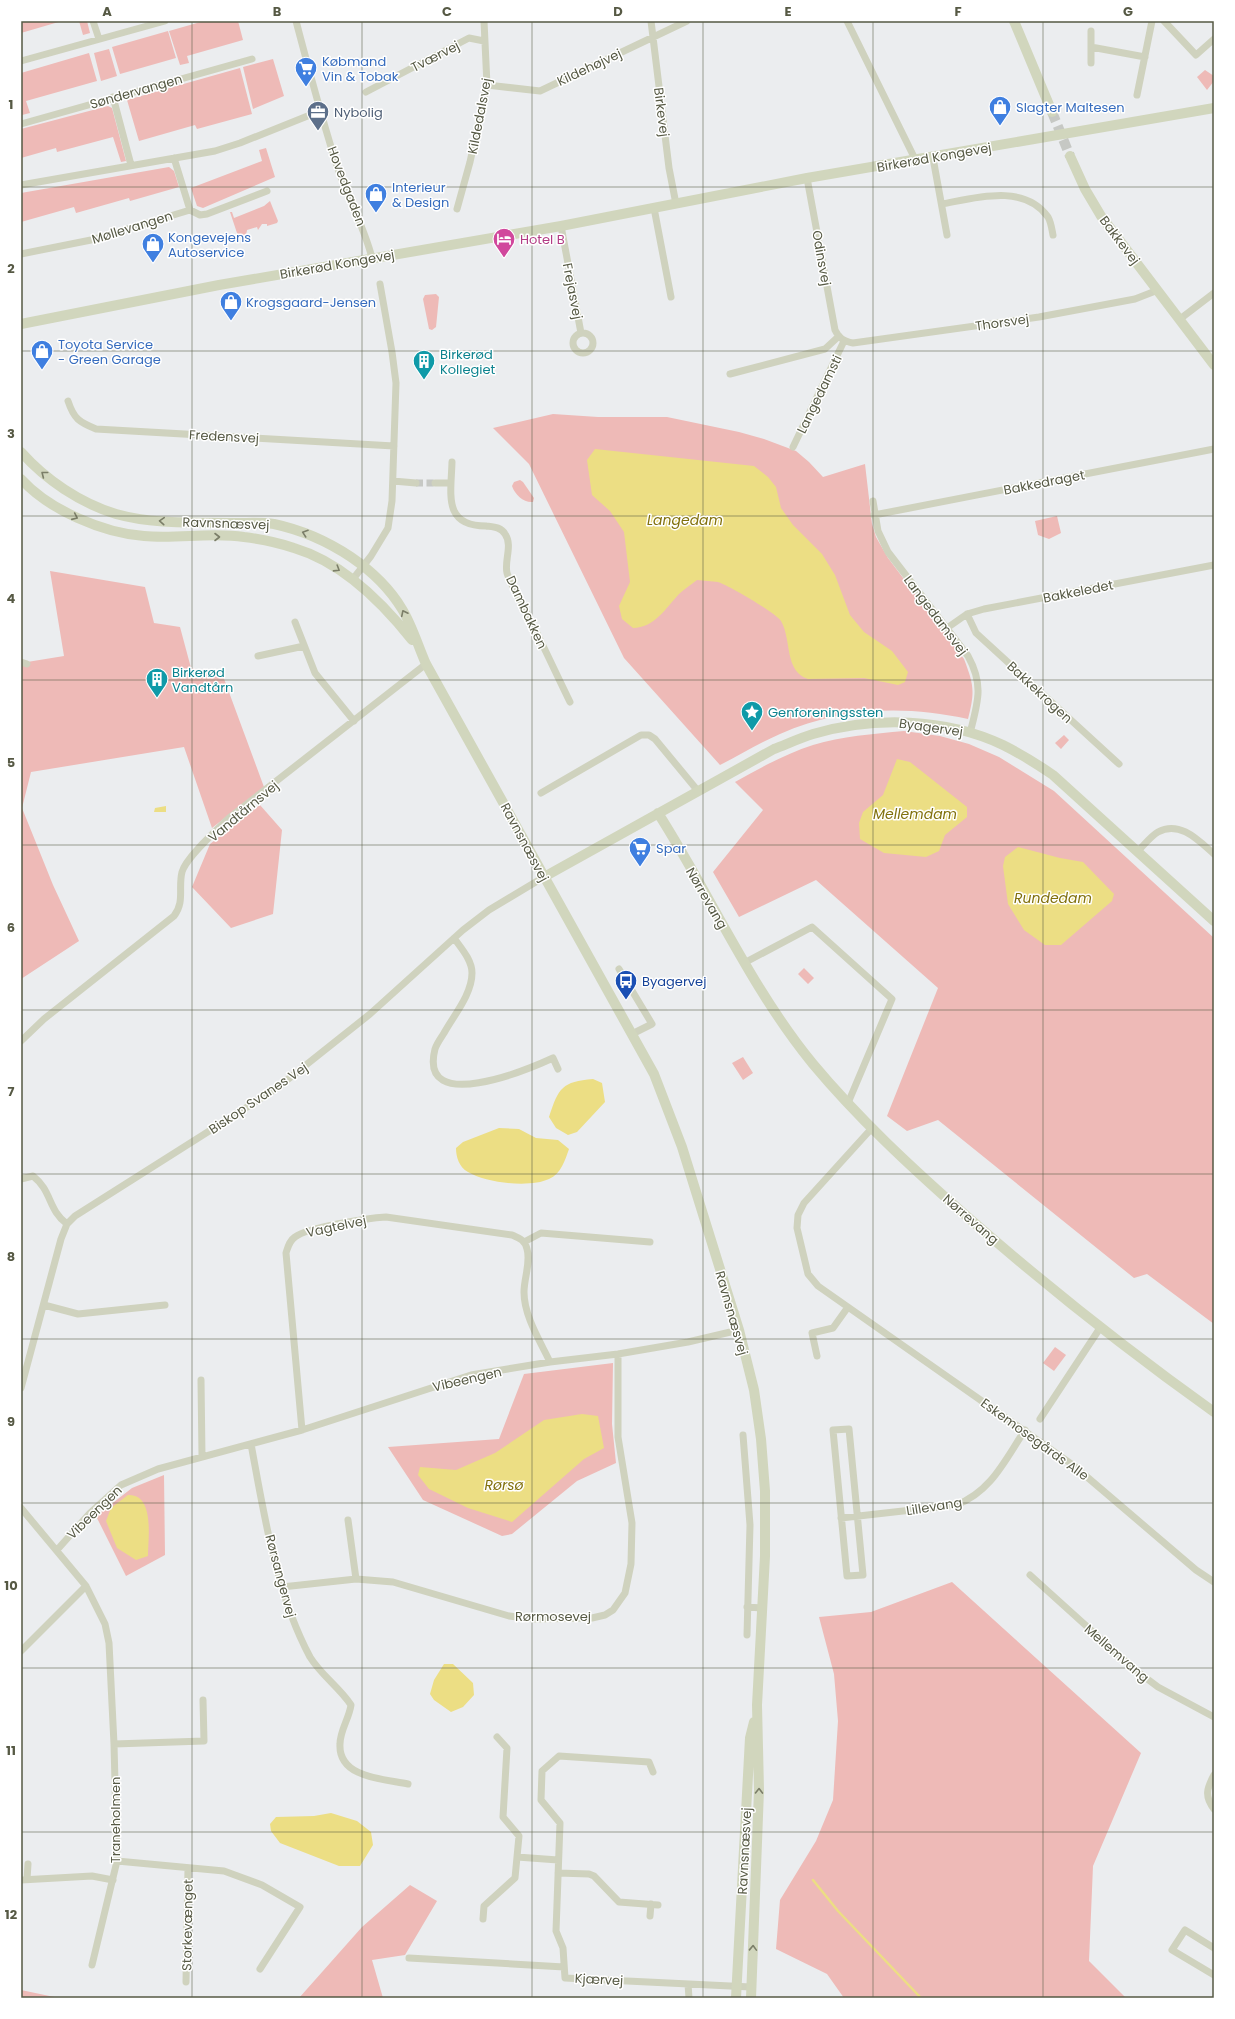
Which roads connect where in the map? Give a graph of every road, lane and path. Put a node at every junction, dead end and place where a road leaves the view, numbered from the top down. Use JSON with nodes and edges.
{"nodes":[{"id":1,"x":93,"y":21,"type":"edge"},
{"id":2,"x":165,"y":21,"type":"edge"},
{"id":3,"x":296,"y":21,"type":"edge"},
{"id":4,"x":484,"y":21,"type":"edge"},
{"id":5,"x":651,"y":21,"type":"edge"},
{"id":6,"x":687,"y":21,"type":"edge"},
{"id":7,"x":847,"y":21,"type":"edge"},
{"id":8,"x":1014,"y":21,"type":"edge"},
{"id":9,"x":1152,"y":21,"type":"edge"},
{"id":10,"x":1164,"y":21,"type":"edge"},
{"id":11,"x":1091,"y":31,"type":"dead end"},
{"id":12,"x":653,"y":38,"type":"junction"},
{"id":13,"x":99,"y":39,"type":"junction"},
{"id":14,"x":1214,"y":39,"type":"edge"},
{"id":15,"x":484,"y":41,"type":"junction"},
{"id":16,"x":1091,"y":47,"type":"junction"},
{"id":17,"x":1145,"y":57,"type":"junction"},
{"id":18,"x":252,"y":59,"type":"dead end"},
{"id":19,"x":21,"y":61,"type":"edge"},
{"id":20,"x":1091,"y":63,"type":"dead end"},
{"id":21,"x":487,"y":85,"type":"junction"},
{"id":22,"x":366,"y":92,"type":"dead end"},
{"id":23,"x":1136,"y":95,"type":"dead end"},
{"id":24,"x":113,"y":97,"type":"junction"},
{"id":25,"x":1214,"y":108,"type":"edge"},
{"id":26,"x":320,"y":111,"type":"junction"},
{"id":27,"x":1052,"y":112,"type":"tunnel mouth"},
{"id":28,"x":21,"y":124,"type":"edge"},
{"id":29,"x":1070,"y":156,"type":"tunnel mouth"},
{"id":30,"x":174,"y":158,"type":"junction"},
{"id":31,"x":933,"y":158,"type":"junction"},
{"id":32,"x":916,"y":161,"type":"junction"},
{"id":33,"x":131,"y":165,"type":"junction"},
{"id":34,"x":807,"y":178,"type":"junction"},
{"id":35,"x":21,"y":185,"type":"edge"},
{"id":36,"x":267,"y":191,"type":"dead end"},
{"id":37,"x":676,"y":204,"type":"junction"},
{"id":38,"x":942,"y":204,"type":"junction"},
{"id":39,"x":654,"y":208,"type":"junction"},
{"id":40,"x":457,"y":209,"type":"dead end"},
{"id":41,"x":190,"y":210,"type":"junction"},
{"id":42,"x":561,"y":226,"type":"junction"},
{"id":43,"x":947,"y":235,"type":"dead end"},
{"id":44,"x":1053,"y":235,"type":"dead end"},
{"id":45,"x":21,"y":254,"type":"edge"},
{"id":46,"x":372,"y":258,"type":"junction"},
{"id":47,"x":380,"y":284,"type":"dead end"},
{"id":48,"x":1158,"y":290,"type":"junction"},
{"id":49,"x":1214,"y":293,"type":"edge"},
{"id":50,"x":671,"y":297,"type":"dead end"},
{"id":51,"x":1180,"y":319,"type":"junction"},
{"id":52,"x":21,"y":324,"type":"edge"},
{"id":53,"x":581,"y":333,"type":"dead end"},
{"id":54,"x":841,"y":339,"type":"junction"},
{"id":55,"x":1214,"y":365,"type":"edge"},
{"id":56,"x":730,"y":374,"type":"dead end"},
{"id":57,"x":68,"y":401,"type":"dead end"},
{"id":58,"x":394,"y":446,"type":"junction"},
{"id":59,"x":793,"y":447,"type":"dead end"},
{"id":60,"x":1214,"y":449,"type":"edge"},
{"id":61,"x":21,"y":452,"type":"edge"},
{"id":62,"x":452,"y":462,"type":"dead end"},
{"id":63,"x":21,"y":478,"type":"edge"},
{"id":64,"x":393,"y":481,"type":"junction"},
{"id":65,"x":416,"y":482,"type":"tunnel mouth"},
{"id":66,"x":435,"y":482,"type":"tunnel mouth"},
{"id":67,"x":451,"y":483,"type":"junction"},
{"id":68,"x":873,"y":501,"type":"dead end"},
{"id":69,"x":874,"y":515,"type":"junction"},
{"id":70,"x":1214,"y":565,"type":"edge"},
{"id":71,"x":364,"y":566,"type":"junction"},
{"id":72,"x":353,"y":579,"type":"junction"},
{"id":73,"x":967,"y":614,"type":"junction"},
{"id":74,"x":295,"y":622,"type":"dead end"},
{"id":75,"x":947,"y":628,"type":"junction"},
{"id":76,"x":304,"y":646,"type":"junction"},
{"id":77,"x":419,"y":649,"type":"junction"},
{"id":78,"x":258,"y":656,"type":"dead end"},
{"id":79,"x":426,"y":664,"type":"junction"},
{"id":80,"x":570,"y":702,"type":"dead end"},
{"id":81,"x":354,"y":722,"type":"junction"},
{"id":82,"x":970,"y":733,"type":"junction"},
{"id":83,"x":1119,"y":764,"type":"dead end"},
{"id":84,"x":698,"y":791,"type":"junction"},
{"id":85,"x":541,"y":793,"type":"dead end"},
{"id":86,"x":658,"y":813,"type":"junction"},
{"id":87,"x":1138,"y":851,"type":"junction"},
{"id":88,"x":1214,"y":854,"type":"edge"},
{"id":89,"x":544,"y":877,"type":"junction"},
{"id":90,"x":1214,"y":921,"type":"edge"},
{"id":91,"x":454,"y":938,"type":"junction"},
{"id":92,"x":744,"y":963,"type":"junction"},
{"id":93,"x":619,"y":969,"type":"dead end"},
{"id":94,"x":632,"y":1034,"type":"junction"},
{"id":95,"x":21,"y":1041,"type":"edge"},
{"id":96,"x":558,"y":1069,"type":"dead end"},
{"id":97,"x":848,"y":1103,"type":"junction"},
{"id":98,"x":872,"y":1128,"type":"junction"},
{"id":99,"x":21,"y":1179,"type":"edge"},
{"id":100,"x":67,"y":1224,"type":"junction"},
{"id":101,"x":524,"y":1242,"type":"junction"},
{"id":102,"x":650,"y":1242,"type":"dead end"},
{"id":103,"x":44,"y":1305,"type":"junction"},
{"id":104,"x":165,"y":1305,"type":"dead end"},
{"id":105,"x":848,"y":1307,"type":"junction"},
{"id":106,"x":1100,"y":1328,"type":"junction"},
{"id":107,"x":739,"y":1330,"type":"junction"},
{"id":108,"x":618,"y":1354,"type":"junction"},
{"id":109,"x":817,"y":1356,"type":"dead end"},
{"id":110,"x":550,"y":1362,"type":"junction"},
{"id":111,"x":201,"y":1380,"type":"dead end"},
{"id":112,"x":21,"y":1388,"type":"edge"},
{"id":113,"x":1214,"y":1412,"type":"edge"},
{"id":114,"x":1040,"y":1419,"type":"dead end"},
{"id":115,"x":302,"y":1430,"type":"junction"},
{"id":116,"x":1025,"y":1430,"type":"junction"},
{"id":117,"x":743,"y":1435,"type":"dead end"},
{"id":118,"x":251,"y":1444,"type":"junction"},
{"id":119,"x":202,"y":1456,"type":"junction"},
{"id":120,"x":21,"y":1508,"type":"edge"},
{"id":121,"x":857,"y":1516,"type":"junction"},
{"id":122,"x":841,"y":1518,"type":"junction"},
{"id":123,"x":348,"y":1520,"type":"dead end"},
{"id":124,"x":57,"y":1550,"type":"junction"},
{"id":125,"x":1030,"y":1575,"type":"dead end"},
{"id":126,"x":356,"y":1579,"type":"junction"},
{"id":127,"x":1214,"y":1582,"type":"edge"},
{"id":128,"x":86,"y":1586,"type":"junction"},
{"id":129,"x":282,"y":1587,"type":"junction"},
{"id":130,"x":747,"y":1607,"type":"junction"},
{"id":131,"x":762,"y":1608,"type":"junction"},
{"id":132,"x":747,"y":1636,"type":"dead end"},
{"id":133,"x":21,"y":1651,"type":"edge"},
{"id":134,"x":203,"y":1700,"type":"dead end"},
{"id":135,"x":757,"y":1705,"type":"junction"},
{"id":136,"x":1214,"y":1717,"type":"edge"},
{"id":137,"x":497,"y":1738,"type":"dead end"},
{"id":138,"x":114,"y":1744,"type":"junction"},
{"id":139,"x":653,"y":1772,"type":"dead end"},
{"id":140,"x":1214,"y":1775,"type":"edge"},
{"id":141,"x":408,"y":1784,"type":"dead end"},
{"id":142,"x":1214,"y":1809,"type":"edge"},
{"id":143,"x":517,"y":1857,"type":"junction"},
{"id":144,"x":558,"y":1860,"type":"junction"},
{"id":145,"x":117,"y":1861,"type":"junction"},
{"id":146,"x":28,"y":1864,"type":"dead end"},
{"id":147,"x":188,"y":1868,"type":"junction"},
{"id":148,"x":558,"y":1873,"type":"junction"},
{"id":149,"x":24,"y":1880,"type":"edge"},
{"id":150,"x":113,"y":1880,"type":"junction"},
{"id":151,"x":650,"y":1916,"type":"dead end"},
{"id":152,"x":483,"y":1919,"type":"dead end"},
{"id":153,"x":1214,"y":1948,"type":"edge"},
{"id":154,"x":409,"y":1958,"type":"dead end"},
{"id":155,"x":92,"y":1965,"type":"dead end"},
{"id":156,"x":564,"y":1967,"type":"junction"},
{"id":157,"x":260,"y":1969,"type":"dead end"},
{"id":158,"x":1214,"y":1975,"type":"edge"},
{"id":159,"x":186,"y":1982,"type":"dead end"},
{"id":160,"x":688,"y":1984,"type":"junction"},
{"id":161,"x":737,"y":1986,"type":"junction"},
{"id":162,"x":751,"y":1987,"type":"junction"},
{"id":163,"x":689,"y":1998,"type":"edge"},
{"id":164,"x":736,"y":1998,"type":"edge"},
{"id":165,"x":751,"y":1998,"type":"edge"}],
"edges":[{"from":1,"to":13,"type":"street"},
{"from":2,"to":13,"type":"street"},
{"from":3,"to":26,"type":"street","name":"Hovedgaden"},
{"from":4,"to":15,"type":"street","name":"Kildedalsvej"},
{"from":5,"to":12,"type":"street","name":"Birkevej"},
{"from":6,"to":12,"type":"street","name":"Kildehøjvej"},
{"from":7,"to":32,"type":"street"},
{"from":8,"to":27,"type":"main road"},
{"from":9,"to":17,"type":"street"},
{"from":10,"to":14,"type":"street"},
{"from":11,"to":16,"type":"street"},
{"from":12,"to":21,"type":"street","name":"Kildehøjvej"},
{"from":12,"to":37,"type":"street","name":"Birkevej"},
{"from":13,"to":19,"type":"street"},
{"from":15,"to":21,"type":"street","name":"Kildedalsvej"},
{"from":15,"to":22,"type":"street","name":"Tværvej"},
{"from":16,"to":17,"type":"street"},
{"from":16,"to":20,"type":"street"},
{"from":17,"to":23,"type":"street"},
{"from":18,"to":24,"type":"street","name":"Søndervangen"},
{"from":21,"to":40,"type":"street","name":"Kildedalsvej"},
{"from":24,"to":28,"type":"street","name":"Søndervangen"},
{"from":24,"to":33,"type":"street"},
{"from":25,"to":31,"type":"main road","name":"Birkerød Kongevej"},
{"from":26,"to":30,"type":"street"},
{"from":26,"to":46,"type":"street","name":"Hovedgaden"},
{"from":29,"to":48,"type":"main road","name":"Bakkevej"},
{"from":30,"to":33,"type":"street"},
{"from":30,"to":41,"type":"street","name":"Møllevangen"},
{"from":31,"to":32,"type":"main road","name":"Birkerød Kongevej"},
{"from":31,"to":38,"type":"street"},
{"from":32,"to":34,"type":"main road","name":"Birkerød Kongevej"},
{"from":33,"to":35,"type":"street"},
{"from":34,"to":37,"type":"main road","name":"Birkerød Kongevej"},
{"from":34,"to":54,"type":"street","name":"Odinsvej"},
{"from":36,"to":41,"type":"street"},
{"from":37,"to":39,"type":"main road","name":"Birkerød Kongevej"},
{"from":38,"to":43,"type":"street"},
{"from":38,"to":44,"type":"street"},
{"from":39,"to":42,"type":"main road","name":"Birkerød Kongevej"},
{"from":39,"to":50,"type":"street"},
{"from":41,"to":45,"type":"street","name":"Møllevangen"},
{"from":42,"to":46,"type":"main road","name":"Birkerød Kongevej"},
{"from":42,"to":53,"type":"street","name":"Frejasvej"},
{"from":46,"to":52,"type":"main road","name":"Birkerød Kongevej"},
{"from":47,"to":58,"type":"street"},
{"from":48,"to":51,"type":"main road","name":"Bakkevej"},
{"from":48,"to":54,"type":"street","name":"Thorsvej"},
{"from":49,"to":51,"type":"street"},
{"from":51,"to":55,"type":"main road","name":"Bakkevej"},
{"from":54,"to":56,"type":"street"},
{"from":54,"to":59,"type":"street","name":"Langedamsti"},
{"from":57,"to":58,"type":"street","name":"Fredensvej"},
{"from":58,"to":64,"type":"street"},
{"from":60,"to":69,"type":"street","name":"Bakkedraget"},
{"from":71,"to":61,"type":"main road","name":"Ravnsnæsvej","one_way":true},
{"from":62,"to":67,"type":"street","name":"Dambakken"},
{"from":63,"to":72,"type":"main road","name":"Ravnsnæsvej","one_way":true},
{"from":64,"to":65,"type":"street"},
{"from":64,"to":71,"type":"street"},
{"from":66,"to":67,"type":"street"},
{"from":67,"to":80,"type":"street","name":"Dambakken"},
{"from":68,"to":69,"type":"street","name":"Langedamsvej"},
{"from":69,"to":75,"type":"street","name":"Langedamsvej"},
{"from":70,"to":73,"type":"street","name":"Bakkeledet"},
{"from":71,"to":72,"type":"street"},
{"from":77,"to":71,"type":"main road","name":"Ravnsnæsvej","one_way":true},
{"from":72,"to":77,"type":"main road","name":"Ravnsnæsvej"},
{"from":73,"to":75,"type":"street","name":"Bakkeledet"},
{"from":73,"to":83,"type":"street","name":"Bakkekrogen"},
{"from":74,"to":76,"type":"street"},
{"from":75,"to":82,"type":"street","name":"Langedamsvej"},
{"from":76,"to":78,"type":"street"},
{"from":76,"to":81,"type":"street"},
{"from":77,"to":79,"type":"main road","name":"Ravnsnæsvej"},
{"from":79,"to":81,"type":"street","name":"Vandtårnsvej"},
{"from":79,"to":89,"type":"main road","name":"Ravnsnæsvej"},
{"from":81,"to":95,"type":"street","name":"Vandtårnsvej"},
{"from":82,"to":84,"type":"main road","name":"Byagervej"},
{"from":82,"to":87,"type":"main road","name":"Byagervej"},
{"from":84,"to":85,"type":"street"},
{"from":84,"to":86,"type":"main road","name":"Byagervej"},
{"from":86,"to":89,"type":"main road","name":"Byagervej"},
{"from":86,"to":92,"type":"main road","name":"Nørrevang"},
{"from":87,"to":88,"type":"street"},
{"from":87,"to":90,"type":"main road","name":"Byagervej"},
{"from":89,"to":91,"type":"street","name":"Biskop Svanes Vej"},
{"from":89,"to":94,"type":"main road","name":"Ravnsnæsvej"},
{"from":91,"to":96,"type":"street"},
{"from":91,"to":100,"type":"street","name":"Biskop Svanes Vej"},
{"from":92,"to":97,"type":"main road","name":"Nørrevang"},
{"from":92,"to":97,"type":"street"},
{"from":93,"to":94,"type":"street"},
{"from":94,"to":107,"type":"main road","name":"Ravnsnæsvej"},
{"from":97,"to":98,"type":"main road","name":"Nørrevang"},
{"from":98,"to":105,"type":"street","name":"Eskemosegårds Alle"},
{"from":98,"to":106,"type":"main road","name":"Nørrevang"},
{"from":99,"to":100,"type":"street"},
{"from":100,"to":103,"type":"street"},
{"from":101,"to":102,"type":"street"},
{"from":101,"to":110,"type":"street"},
{"from":101,"to":115,"type":"street","name":"Vagtelvej"},
{"from":103,"to":104,"type":"street"},
{"from":103,"to":112,"type":"street"},
{"from":105,"to":109,"type":"street"},
{"from":105,"to":116,"type":"street","name":"Eskemosegårds Alle"},
{"from":106,"to":113,"type":"main road","name":"Nørrevang"},
{"from":106,"to":114,"type":"street"},
{"from":107,"to":108,"type":"street","name":"Vibeengen"},
{"from":107,"to":131,"type":"main road","name":"Ravnsnæsvej"},
{"from":108,"to":110,"type":"street","name":"Vibeengen"},
{"from":108,"to":126,"type":"street","name":"Rørmosevej"},
{"from":110,"to":115,"type":"street","name":"Vibeengen"},
{"from":111,"to":119,"type":"street"},
{"from":115,"to":118,"type":"street","name":"Vibeengen"},
{"from":116,"to":121,"type":"street","name":"Lillevang"},
{"from":116,"to":127,"type":"street","name":"Eskemosegårds Alle"},
{"from":117,"to":130,"type":"street"},
{"from":118,"to":119,"type":"street","name":"Vibeengen"},
{"from":118,"to":129,"type":"street","name":"Rørsangervej"},
{"from":119,"to":124,"type":"street","name":"Vibeengen"},
{"from":120,"to":124,"type":"street","name":"Traneholmen"},
{"from":121,"to":122,"type":"street","name":"Lillevang"},
{"from":121,"to":122,"type":"street"},
{"from":121,"to":122,"type":"street"},
{"from":123,"to":126,"type":"street"},
{"from":124,"to":128,"type":"street","name":"Traneholmen"},
{"from":125,"to":136,"type":"street","name":"Mellemvang"},
{"from":126,"to":129,"type":"street","name":"Rørmosevej"},
{"from":128,"to":133,"type":"street"},
{"from":128,"to":138,"type":"street","name":"Traneholmen"},
{"from":129,"to":141,"type":"street","name":"Rørsangervej"},
{"from":130,"to":131,"type":"street"},
{"from":130,"to":132,"type":"street"},
{"from":131,"to":135,"type":"main road","name":"Ravnsnæsvej"},
{"from":134,"to":138,"type":"street"},
{"from":135,"to":161,"type":"main road","name":"Ravnsnæsvej"},
{"from":162,"to":135,"type":"main road","name":"Ravnsnæsvej","one_way":true},
{"from":137,"to":143,"type":"street"},
{"from":138,"to":145,"type":"street","name":"Traneholmen"},
{"from":139,"to":144,"type":"street"},
{"from":140,"to":142,"type":"street"},
{"from":143,"to":144,"type":"street"},
{"from":143,"to":152,"type":"street"},
{"from":144,"to":148,"type":"street"},
{"from":145,"to":147,"type":"street","name":"Storkevænget"},
{"from":145,"to":150,"type":"street","name":"Traneholmen"},
{"from":146,"to":149,"type":"street"},
{"from":147,"to":157,"type":"street","name":"Storkevænget"},
{"from":147,"to":159,"type":"street","name":"Storkevænget"},
{"from":148,"to":151,"type":"street"},
{"from":148,"to":156,"type":"street"},
{"from":149,"to":150,"type":"street"},
{"from":150,"to":155,"type":"street","name":"Traneholmen"},
{"from":153,"to":158,"type":"street"},
{"from":154,"to":156,"type":"street","name":"Kjærvej"},
{"from":156,"to":160,"type":"street","name":"Kjærvej"},
{"from":160,"to":161,"type":"street","name":"Kjærvej"},
{"from":160,"to":163,"type":"street"},
{"from":161,"to":162,"type":"street","name":"Kjærvej"},
{"from":161,"to":164,"type":"main road","name":"Ravnsnæsvej"},
{"from":162,"to":165,"type":"main road","name":"Ravnsnæsvej"}]}
